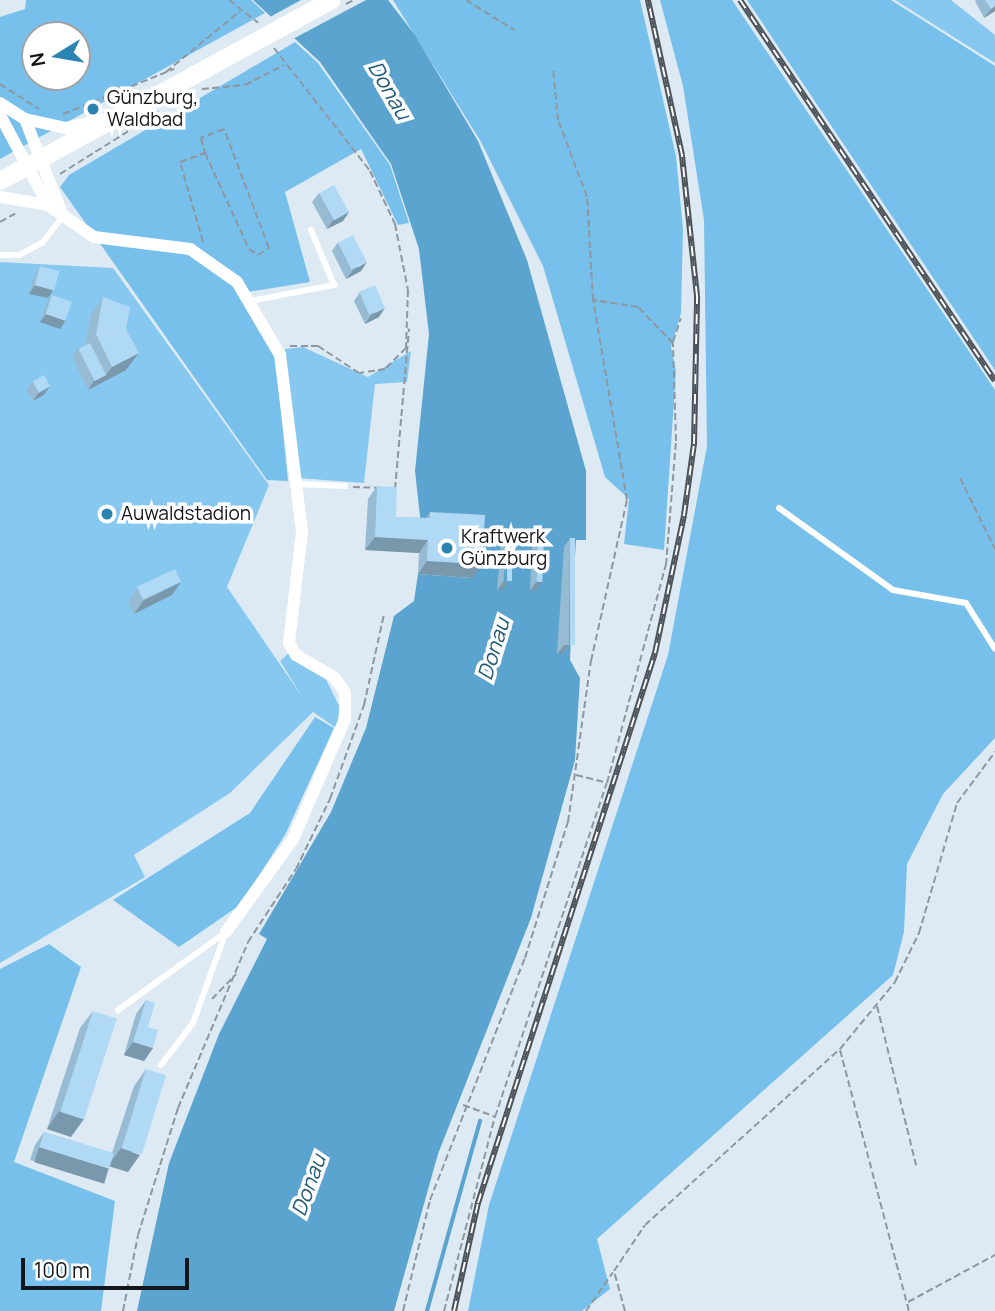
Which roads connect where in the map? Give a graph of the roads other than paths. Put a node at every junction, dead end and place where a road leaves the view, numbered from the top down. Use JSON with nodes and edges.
{"nodes":[{"id":1,"x":332,"y":0,"type":"edge"},
{"id":2,"x":0,"y":103,"type":"edge"},
{"id":3,"x":122,"y":114,"type":"junction"},
{"id":4,"x":0,"y":116,"type":"edge"},
{"id":5,"x":25,"y":119,"type":"junction"},
{"id":6,"x":35,"y":162,"type":"junction"},
{"id":7,"x":0,"y":181,"type":"edge"},
{"id":8,"x":0,"y":197,"type":"edge"},
{"id":9,"x":48,"y":205,"type":"junction"},
{"id":10,"x":63,"y":216,"type":"junction"},
{"id":11,"x":311,"y":230,"type":"dead end"},
{"id":12,"x":0,"y":255,"type":"edge"},
{"id":13,"x":250,"y":301,"type":"junction"},
{"id":14,"x":296,"y":484,"type":"junction"},
{"id":15,"x":345,"y":486,"type":"road end"},
{"id":16,"x":779,"y":508,"type":"dead end"},
{"id":17,"x":995,"y":649,"type":"edge"},
{"id":18,"x":226,"y":932,"type":"junction"},
{"id":19,"x":118,"y":1010,"type":"dead end"},
{"id":20,"x":162,"y":1065,"type":"dead end"}],
"edges":[{"from":1,"to":3,"type":"main road"},
{"from":2,"to":5,"type":"street"},
{"from":3,"to":5,"type":"street"},
{"from":3,"to":6,"type":"main road"},
{"from":4,"to":6,"type":"street"},
{"from":5,"to":6,"type":"street"},
{"from":6,"to":7,"type":"main road"},
{"from":6,"to":9,"type":"street"},
{"from":6,"to":10,"type":"street"},
{"from":8,"to":9,"type":"street"},
{"from":9,"to":10,"type":"street"},
{"from":10,"to":12,"type":"lane"},
{"from":10,"to":13,"type":"street"},
{"from":11,"to":13,"type":"lane"},
{"from":13,"to":14,"type":"street"},
{"from":14,"to":15,"type":"lane"},
{"from":14,"to":18,"type":"street"},
{"from":16,"to":17,"type":"lane"},
{"from":18,"to":19,"type":"lane"},
{"from":18,"to":20,"type":"lane"}]}
